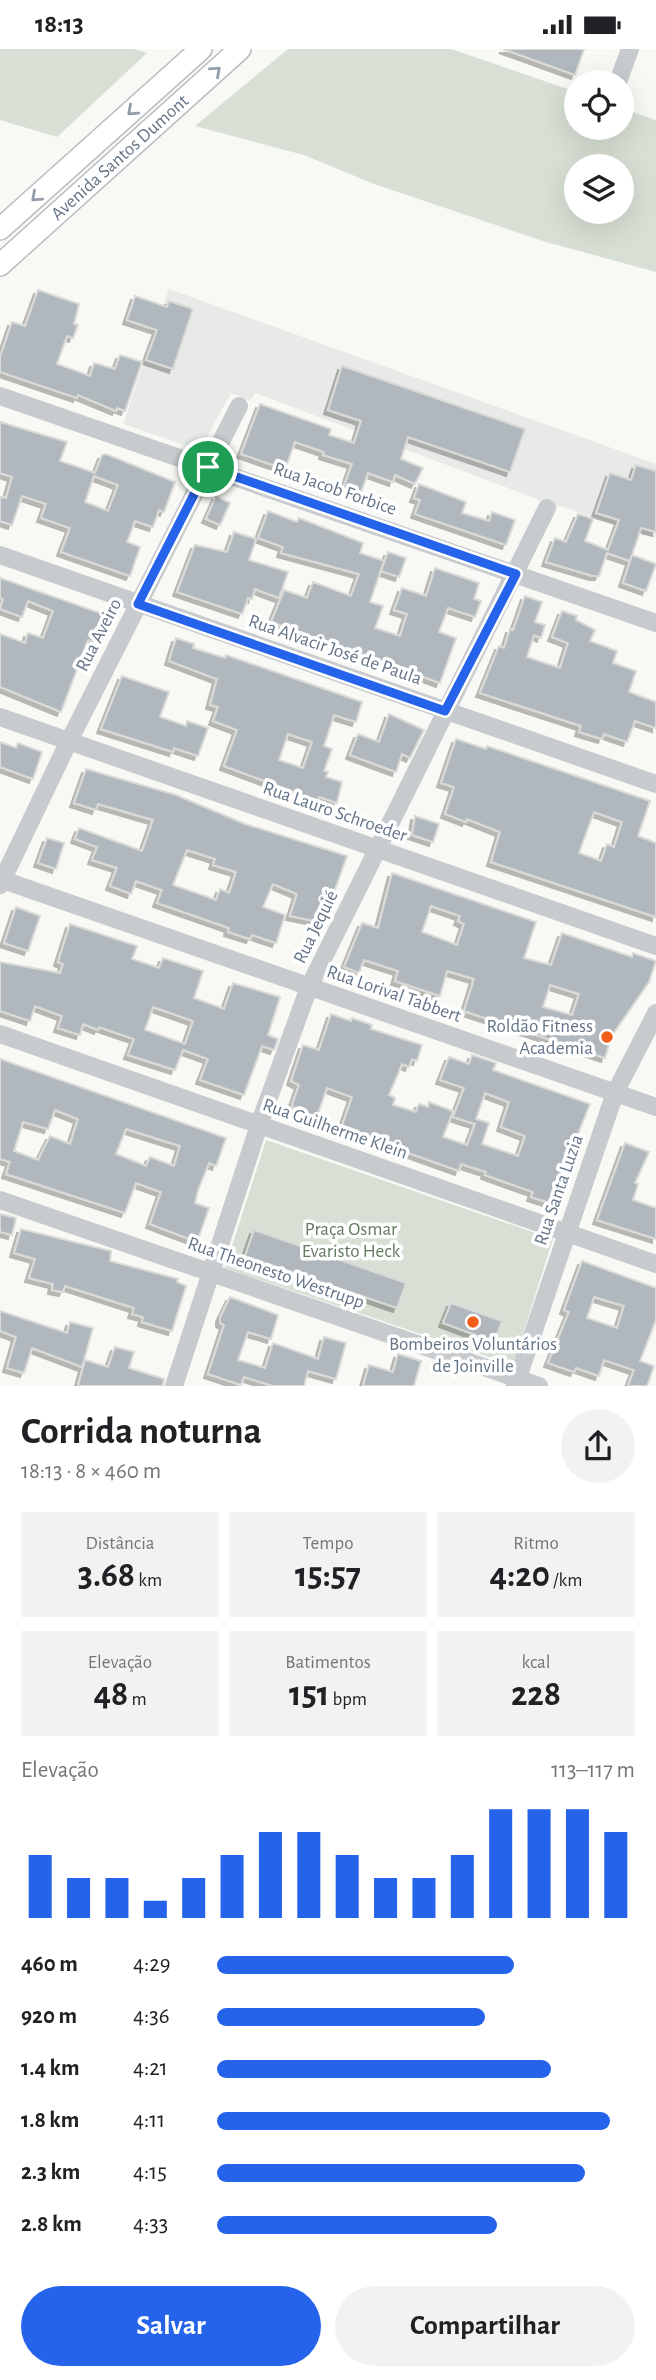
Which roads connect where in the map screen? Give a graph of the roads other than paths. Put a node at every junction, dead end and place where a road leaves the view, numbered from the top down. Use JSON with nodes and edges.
{"nodes":[{"id":1,"x":201,"y":49,"type":"edge"},
{"id":2,"x":240,"y":49,"type":"edge"},
{"id":3,"x":630,"y":49,"type":"edge"},
{"id":4,"x":622,"y":70,"type":"edge"},
{"id":5,"x":2,"y":227,"type":"edge"},
{"id":6,"x":19,"y":247,"type":"junction"},
{"id":7,"x":0,"y":265,"type":"edge"},
{"id":8,"x":0,"y":395,"type":"edge"},
{"id":9,"x":239,"y":406,"type":"dead end"},
{"id":10,"x":208,"y":467,"type":"junction"},
{"id":11,"x":547,"y":507,"type":"dead end"},
{"id":12,"x":0,"y":555,"type":"edge"},
{"id":13,"x":516,"y":574,"type":"junction"},
{"id":14,"x":138,"y":604,"type":"junction"},
{"id":15,"x":656,"y":623,"type":"edge"},
{"id":16,"x":445,"y":711,"type":"junction"},
{"id":17,"x":0,"y":717,"type":"edge"},
{"id":18,"x":69,"y":741,"type":"junction"},
{"id":19,"x":656,"y":785,"type":"edge"},
{"id":20,"x":377,"y":849,"type":"junction"},
{"id":21,"x":1,"y":881,"type":"edge"},
{"id":22,"x":656,"y":946,"type":"edge"},
{"id":23,"x":309,"y":987,"type":"junction"},
{"id":24,"x":656,"y":1013,"type":"edge"},
{"id":25,"x":0,"y":1034,"type":"edge"},
{"id":26,"x":615,"y":1093,"type":"junction"},
{"id":27,"x":656,"y":1107,"type":"edge"},
{"id":28,"x":260,"y":1125,"type":"junction"},
{"id":29,"x":0,"y":1200,"type":"edge"},
{"id":30,"x":566,"y":1232,"type":"junction"},
{"id":31,"x":656,"y":1264,"type":"edge"},
{"id":32,"x":211,"y":1273,"type":"junction"},
{"id":33,"x":517,"y":1382,"type":"edge"},
{"id":34,"x":174,"y":1386,"type":"edge"},
{"id":35,"x":539,"y":1386,"type":"edge"}],
"edges":[{"from":1,"to":5,"type":"main road","name":"Avenida Santos Dumont","one_way":true},
{"from":6,"to":2,"type":"main road","name":"Avenida Santos Dumont","one_way":true},
{"from":3,"to":4,"type":"street"},
{"from":5,"to":6,"type":"main road"},
{"from":6,"to":7,"type":"main road","name":"Avenida Santos Dumont"},
{"from":8,"to":10,"type":"street","name":"Rua Jacob Forbice"},
{"from":9,"to":10,"type":"street","name":"Rua Aveiro"},
{"from":10,"to":13,"type":"street","name":"Rua Jacob Forbice"},
{"from":10,"to":14,"type":"street","name":"Rua Aveiro"},
{"from":11,"to":13,"type":"street","name":"Rua Jequié"},
{"from":12,"to":14,"type":"street","name":"Rua Alvacir José de Paula"},
{"from":13,"to":15,"type":"street","name":"Rua Jacob Forbice"},
{"from":13,"to":16,"type":"street","name":"Rua Jequié"},
{"from":14,"to":16,"type":"street","name":"Rua Alvacir José de Paula"},
{"from":14,"to":18,"type":"street","name":"Rua Aveiro"},
{"from":16,"to":19,"type":"street","name":"Rua Alvacir José de Paula"},
{"from":16,"to":20,"type":"street","name":"Rua Jequié"},
{"from":17,"to":18,"type":"street","name":"Rua Lauro Schroeder"},
{"from":18,"to":20,"type":"street","name":"Rua Lauro Schroeder"},
{"from":18,"to":21,"type":"street","name":"Rua Aveiro"},
{"from":20,"to":22,"type":"street","name":"Rua Lauro Schroeder"},
{"from":20,"to":23,"type":"street","name":"Rua Jequié"},
{"from":21,"to":23,"type":"street","name":"Rua Lorival Tabbert"},
{"from":23,"to":26,"type":"street","name":"Rua Lorival Tabbert"},
{"from":23,"to":28,"type":"street","name":"Rua Jequié"},
{"from":24,"to":26,"type":"street","name":"Rua Santa Luzia"},
{"from":25,"to":28,"type":"street","name":"Rua Guilherme Klein"},
{"from":26,"to":27,"type":"street","name":"Rua Lorival Tabbert"},
{"from":26,"to":30,"type":"street","name":"Rua Santa Luzia"},
{"from":28,"to":30,"type":"street","name":"Rua Guilherme Klein"},
{"from":28,"to":32,"type":"street","name":"Rua Jequié"},
{"from":29,"to":32,"type":"street","name":"Rua Theonesto Westrupp"},
{"from":30,"to":31,"type":"street","name":"Rua Guilherme Klein"},
{"from":30,"to":33,"type":"street","name":"Rua Santa Luzia"},
{"from":32,"to":33,"type":"street","name":"Rua Theonesto Westrupp"},
{"from":32,"to":34,"type":"street","name":"Rua Jequié"},
{"from":33,"to":35,"type":"street","name":"Rua Theonesto Westrupp"}]}
